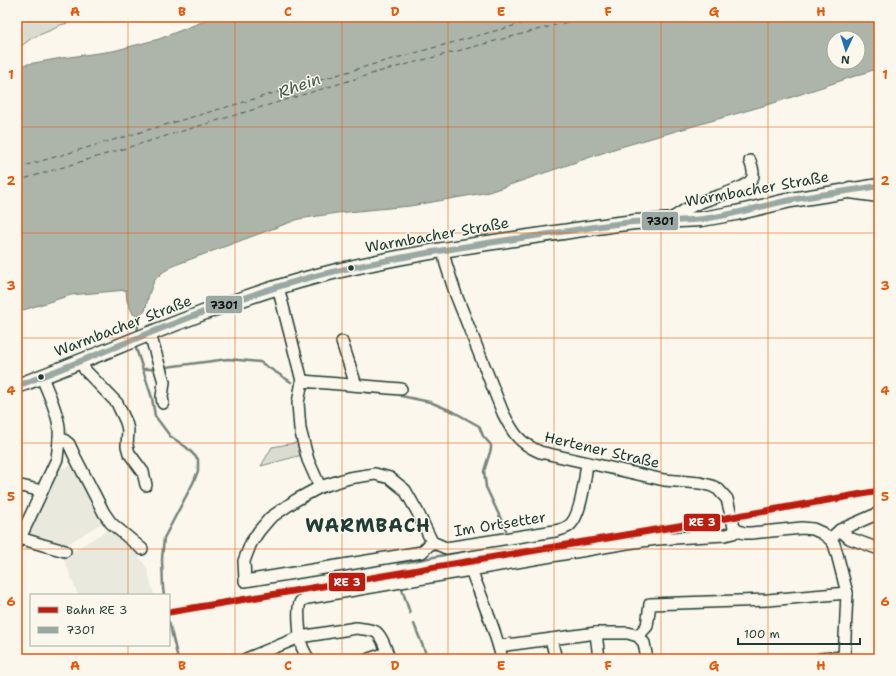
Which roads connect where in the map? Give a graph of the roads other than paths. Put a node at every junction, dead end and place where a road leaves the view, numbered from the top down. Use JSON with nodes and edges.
{"nodes":[{"id":1,"x":750,"y":161,"type":"dead end"},
{"id":2,"x":879,"y":186,"type":"edge"},
{"id":3,"x":850,"y":190,"type":"junction"},
{"id":4,"x":879,"y":194,"type":"edge"},
{"id":5,"x":669,"y":220,"type":"junction"},
{"id":6,"x":443,"y":250,"type":"junction"},
{"id":7,"x":278,"y":287,"type":"junction"},
{"id":8,"x":141,"y":337,"type":"junction"},
{"id":9,"x":342,"y":342,"type":"dead end"},
{"id":10,"x":81,"y":361,"type":"junction"},
{"id":11,"x":42,"y":376,"type":"junction"},
{"id":12,"x":302,"y":381,"type":"junction"},
{"id":13,"x":356,"y":385,"type":"junction"},
{"id":14,"x":17,"y":386,"type":"edge"},
{"id":15,"x":401,"y":389,"type":"dead end"},
{"id":16,"x":163,"y":403,"type":"dead end"},
{"id":17,"x":59,"y":440,"type":"junction"},
{"id":18,"x":587,"y":463,"type":"junction"},
{"id":19,"x":17,"y":485,"type":"edge"},
{"id":20,"x":146,"y":486,"type":"dead end"},
{"id":21,"x":320,"y":487,"type":"junction"},
{"id":22,"x":42,"y":491,"type":"junction"},
{"id":23,"x":879,"y":513,"type":"edge"},
{"id":24,"x":736,"y":530,"type":"junction"},
{"id":25,"x":840,"y":530,"type":"junction"},
{"id":26,"x":830,"y":539,"type":"junction"},
{"id":27,"x":19,"y":540,"type":"edge"},
{"id":28,"x":432,"y":542,"type":"junction"},
{"id":29,"x":142,"y":549,"type":"dead end"},
{"id":30,"x":879,"y":549,"type":"edge"},
{"id":31,"x":65,"y":551,"type":"dead end"},
{"id":32,"x":471,"y":570,"type":"junction"},
{"id":33,"x":847,"y":593,"type":"junction"},
{"id":34,"x":596,"y":633,"type":"junction"},
{"id":35,"x":633,"y":634,"type":"junction"},
{"id":36,"x":300,"y":637,"type":"junction"},
{"id":37,"x":551,"y":639,"type":"junction"},
{"id":38,"x":499,"y":646,"type":"junction"},
{"id":39,"x":388,"y":656,"type":"edge"},
{"id":40,"x":844,"y":658,"type":"edge"},
{"id":41,"x":246,"y":659,"type":"edge"},
{"id":42,"x":308,"y":659,"type":"edge"},
{"id":43,"x":369,"y":659,"type":"edge"},
{"id":44,"x":502,"y":659,"type":"edge"},
{"id":45,"x":556,"y":659,"type":"edge"},
{"id":46,"x":599,"y":659,"type":"edge"},
{"id":47,"x":647,"y":659,"type":"edge"},
{"id":48,"x":820,"y":659,"type":"edge"}],
"edges":[{"from":1,"to":5,"type":"street"},
{"from":2,"to":3,"type":"main road","name":"Warmbacher Straße"},
{"from":3,"to":4,"type":"highway"},
{"from":3,"to":5,"type":"main road","name":"Warmbacher Straße"},
{"from":5,"to":6,"type":"main road","name":"Warmbacher Straße"},
{"from":6,"to":7,"type":"main road","name":"Warmbacher Straße"},
{"from":6,"to":18,"type":"street","name":"Hertener Straße"},
{"from":7,"to":8,"type":"main road","name":"Warmbacher Straße"},
{"from":7,"to":12,"type":"street"},
{"from":8,"to":10,"type":"main road","name":"Warmbacher Straße"},
{"from":8,"to":16,"type":"street"},
{"from":9,"to":13,"type":"street"},
{"from":10,"to":11,"type":"main road","name":"Warmbacher Straße"},
{"from":10,"to":20,"type":"street"},
{"from":11,"to":14,"type":"main road","name":"Warmbacher Straße"},
{"from":11,"to":17,"type":"street"},
{"from":12,"to":13,"type":"street"},
{"from":12,"to":21,"type":"street"},
{"from":13,"to":15,"type":"street"},
{"from":17,"to":22,"type":"street"},
{"from":17,"to":29,"type":"street"},
{"from":18,"to":24,"type":"street","name":"Hertener Straße"},
{"from":18,"to":28,"type":"street","name":"Im Ortsetter"},
{"from":19,"to":22,"type":"street"},
{"from":21,"to":28,"type":"street"},
{"from":21,"to":28,"type":"street"},
{"from":22,"to":27,"type":"street"},
{"from":23,"to":25,"type":"street"},
{"from":24,"to":26,"type":"street"},
{"from":24,"to":32,"type":"street"},
{"from":25,"to":26,"type":"street"},
{"from":25,"to":30,"type":"street"},
{"from":26,"to":33,"type":"street"},
{"from":27,"to":31,"type":"street"},
{"from":32,"to":36,"type":"street"},
{"from":32,"to":38,"type":"street"},
{"from":33,"to":35,"type":"street"},
{"from":33,"to":40,"type":"street"},
{"from":34,"to":35,"type":"street"},
{"from":34,"to":37,"type":"street"},
{"from":34,"to":46,"type":"street"},
{"from":35,"to":47,"type":"street"},
{"from":36,"to":39,"type":"street"},
{"from":36,"to":41,"type":"street"},
{"from":36,"to":42,"type":"street"},
{"from":37,"to":38,"type":"street"},
{"from":37,"to":45,"type":"street"},
{"from":38,"to":44,"type":"street"},
{"from":39,"to":43,"type":"street"},
{"from":40,"to":48,"type":"street"}]}
